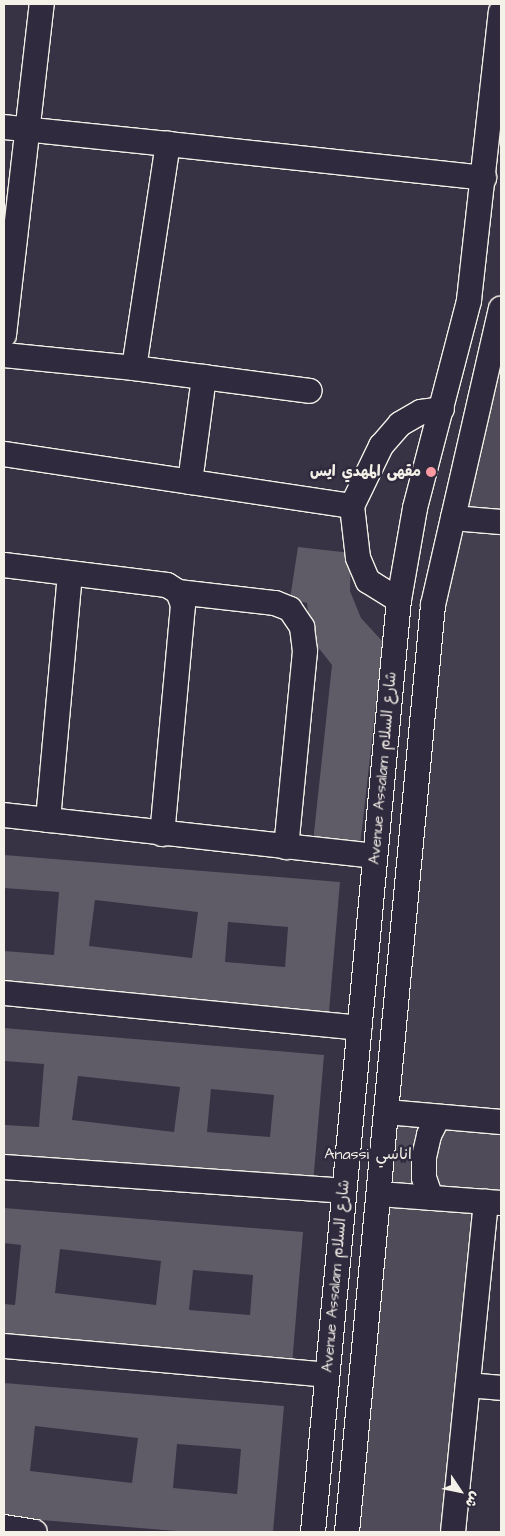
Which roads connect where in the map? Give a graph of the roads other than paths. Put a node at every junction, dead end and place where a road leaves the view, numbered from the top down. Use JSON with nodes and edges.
{"nodes":[{"id":1,"x":42,"y":4,"type":"edge"},
{"id":2,"x":501,"y":12,"type":"edge"},
{"id":3,"x":4,"y":127,"type":"edge"},
{"id":4,"x":27,"y":129,"type":"junction"},
{"id":5,"x":168,"y":144,"type":"junction"},
{"id":6,"x":484,"y":178,"type":"junction"},
{"id":7,"x":501,"y":309,"type":"edge"},
{"id":8,"x":4,"y":335,"type":"edge"},
{"id":9,"x":460,"y":342,"type":"junction"},
{"id":10,"x":493,"y":351,"type":"junction"},
{"id":11,"x":4,"y":355,"type":"edge"},
{"id":12,"x":134,"y":368,"type":"junction"},
{"id":13,"x":204,"y":377,"type":"junction"},
{"id":14,"x":310,"y":391,"type":"dead end"},
{"id":15,"x":442,"y":409,"type":"junction"},
{"id":16,"x":4,"y":454,"type":"edge"},
{"id":17,"x":190,"y":482,"type":"junction"},
{"id":18,"x":352,"y":506,"type":"junction"},
{"id":19,"x":453,"y":518,"type":"junction"},
{"id":20,"x":501,"y":522,"type":"edge"},
{"id":21,"x":4,"y":565,"type":"edge"},
{"id":22,"x":70,"y":574,"type":"junction"},
{"id":23,"x":178,"y":592,"type":"junction"},
{"id":24,"x":399,"y":600,"type":"junction"},
{"id":25,"x":4,"y":816,"type":"edge"},
{"id":26,"x":48,"y":820,"type":"junction"},
{"id":27,"x":162,"y":834,"type":"junction"},
{"id":28,"x":286,"y":847,"type":"junction"},
{"id":29,"x":375,"y":856,"type":"junction"},
{"id":30,"x":4,"y":993,"type":"edge"},
{"id":31,"x":359,"y":1028,"type":"junction"},
{"id":32,"x":387,"y":1112,"type":"junction"},
{"id":33,"x":438,"y":1117,"type":"junction"},
{"id":34,"x":501,"y":1122,"type":"edge"},
{"id":35,"x":4,"y":1167,"type":"edge"},
{"id":36,"x":343,"y":1191,"type":"junction"},
{"id":37,"x":380,"y":1194,"type":"junction"},
{"id":38,"x":431,"y":1198,"type":"junction"},
{"id":39,"x":494,"y":1202,"type":"edge"},
{"id":40,"x":4,"y":1346,"type":"edge"},
{"id":41,"x":326,"y":1375,"type":"junction"},
{"id":42,"x":468,"y":1385,"type":"junction"},
{"id":43,"x":501,"y":1388,"type":"edge"},
{"id":44,"x":4,"y":1527,"type":"edge"},
{"id":45,"x":35,"y":1532,"type":"edge"},
{"id":46,"x":313,"y":1532,"type":"edge"},
{"id":47,"x":348,"y":1532,"type":"edge"},
{"id":48,"x":453,"y":1532,"type":"edge"}],
"edges":[{"from":1,"to":4,"type":"street"},
{"from":2,"to":6,"type":"street","name":"Avenue Assalam شارع السلام"},
{"from":3,"to":4,"type":"street"},
{"from":4,"to":5,"type":"street"},
{"from":4,"to":8,"type":"street"},
{"from":5,"to":6,"type":"street"},
{"from":5,"to":12,"type":"street"},
{"from":6,"to":9,"type":"street","name":"Avenue Assalam شارع السلام"},
{"from":7,"to":10,"type":"street"},
{"from":9,"to":10,"type":"street"},
{"from":9,"to":15,"type":"street","name":"Avenue Assalam شارع السلام"},
{"from":10,"to":19,"type":"street"},
{"from":11,"to":12,"type":"street"},
{"from":12,"to":13,"type":"street"},
{"from":13,"to":14,"type":"street"},
{"from":13,"to":17,"type":"street"},
{"from":15,"to":18,"type":"street"},
{"from":15,"to":24,"type":"street","name":"Avenue Assalam شارع السلام"},
{"from":16,"to":17,"type":"street"},
{"from":17,"to":18,"type":"street"},
{"from":18,"to":24,"type":"street"},
{"from":19,"to":20,"type":"street"},
{"from":19,"to":32,"type":"street"},
{"from":21,"to":22,"type":"street"},
{"from":22,"to":23,"type":"street"},
{"from":22,"to":26,"type":"street"},
{"from":23,"to":27,"type":"street"},
{"from":23,"to":28,"type":"street"},
{"from":24,"to":29,"type":"street","name":"Avenue Assalam شارع السلام"},
{"from":25,"to":26,"type":"street"},
{"from":26,"to":27,"type":"street"},
{"from":27,"to":28,"type":"street"},
{"from":28,"to":29,"type":"street"},
{"from":29,"to":31,"type":"street","name":"Avenue Assalam شارع السلام"},
{"from":30,"to":31,"type":"street"},
{"from":31,"to":36,"type":"street","name":"Avenue Assalam شارع السلام"},
{"from":32,"to":33,"type":"street"},
{"from":32,"to":37,"type":"street"},
{"from":33,"to":34,"type":"street"},
{"from":33,"to":38,"type":"street"},
{"from":35,"to":36,"type":"street"},
{"from":36,"to":41,"type":"street","name":"Avenue Assalam شارع السلام"},
{"from":37,"to":38,"type":"street"},
{"from":37,"to":47,"type":"street"},
{"from":38,"to":39,"type":"street"},
{"from":39,"to":42,"type":"street"},
{"from":40,"to":41,"type":"street"},
{"from":41,"to":46,"type":"street","name":"Avenue Assalam شارع السلام"},
{"from":42,"to":43,"type":"street"},
{"from":42,"to":48,"type":"street"},
{"from":44,"to":45,"type":"street"}]}
